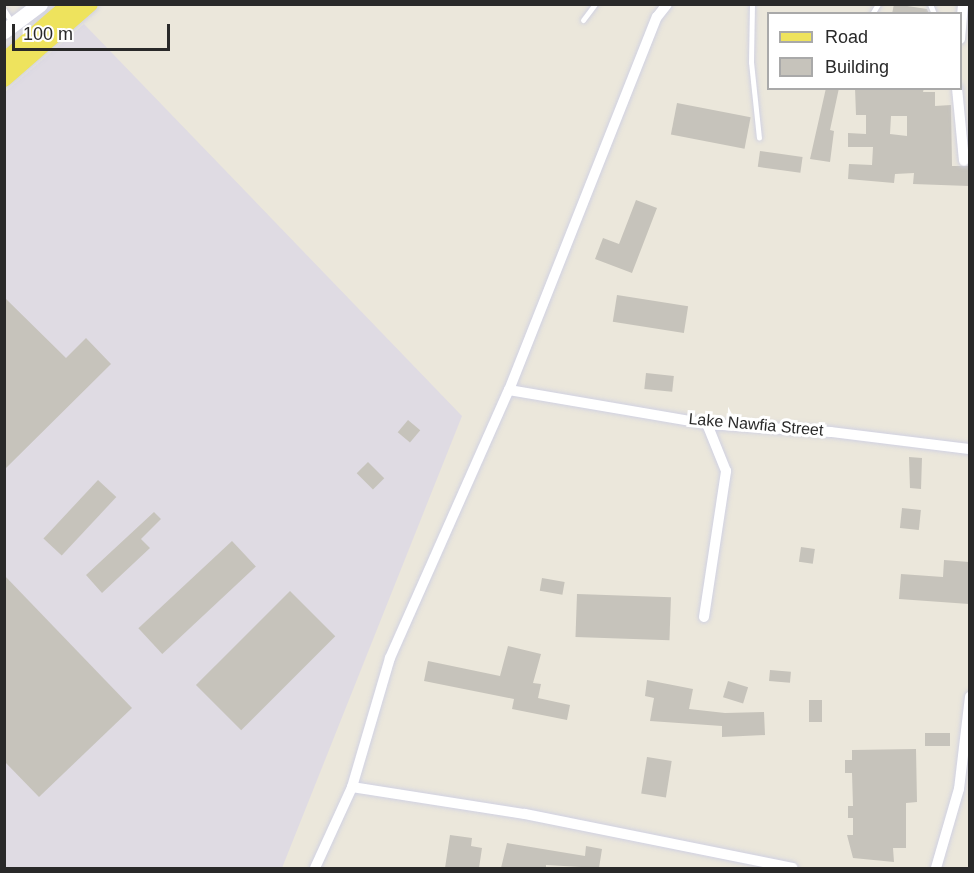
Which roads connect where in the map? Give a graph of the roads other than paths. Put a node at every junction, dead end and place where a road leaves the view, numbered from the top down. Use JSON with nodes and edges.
{"nodes":[{"id":1,"x":40,"y":4,"type":"edge"},
{"id":2,"x":70,"y":4,"type":"edge"},
{"id":3,"x":90,"y":4,"type":"edge"},
{"id":4,"x":595,"y":4,"type":"edge"},
{"id":5,"x":661,"y":4,"type":"edge"},
{"id":6,"x":668,"y":4,"type":"edge"},
{"id":7,"x":752,"y":4,"type":"edge"},
{"id":8,"x":4,"y":10,"type":"edge"},
{"id":9,"x":657,"y":16,"type":"junction"},
{"id":10,"x":583,"y":20,"type":"dead end"},
{"id":11,"x":9,"y":28,"type":"edge"},
{"id":12,"x":4,"y":61,"type":"edge"},
{"id":13,"x":4,"y":79,"type":"edge"},
{"id":14,"x":957,"y":90,"type":"edge"},
{"id":15,"x":759,"y":138,"type":"dead end"},
{"id":16,"x":963,"y":160,"type":"dead end"},
{"id":17,"x":508,"y":390,"type":"junction"},
{"id":18,"x":707,"y":424,"type":"junction"},
{"id":19,"x":969,"y":449,"type":"edge"},
{"id":20,"x":704,"y":617,"type":"dead end"},
{"id":21,"x":969,"y":697,"type":"edge"},
{"id":22,"x":352,"y":787,"type":"junction"},
{"id":23,"x":315,"y":868,"type":"edge"},
{"id":24,"x":793,"y":868,"type":"edge"},
{"id":25,"x":936,"y":868,"type":"edge"}],
"edges":[{"from":1,"to":11,"type":"main road"},
{"from":2,"to":12,"type":"main road"},
{"from":3,"to":13,"type":"main road"},
{"from":4,"to":10,"type":"lane"},
{"from":5,"to":9,"type":"street"},
{"from":6,"to":9,"type":"street"},
{"from":7,"to":15,"type":"lane"},
{"from":8,"to":11,"type":"lane"},
{"from":9,"to":17,"type":"street"},
{"from":14,"to":16,"type":"street"},
{"from":17,"to":18,"type":"street","name":"Lake Nawfia Street"},
{"from":17,"to":22,"type":"street"},
{"from":18,"to":19,"type":"street","name":"Lake Nawfia Street"},
{"from":18,"to":20,"type":"street"},
{"from":21,"to":25,"type":"street"},
{"from":22,"to":23,"type":"street"},
{"from":22,"to":24,"type":"street"}]}
